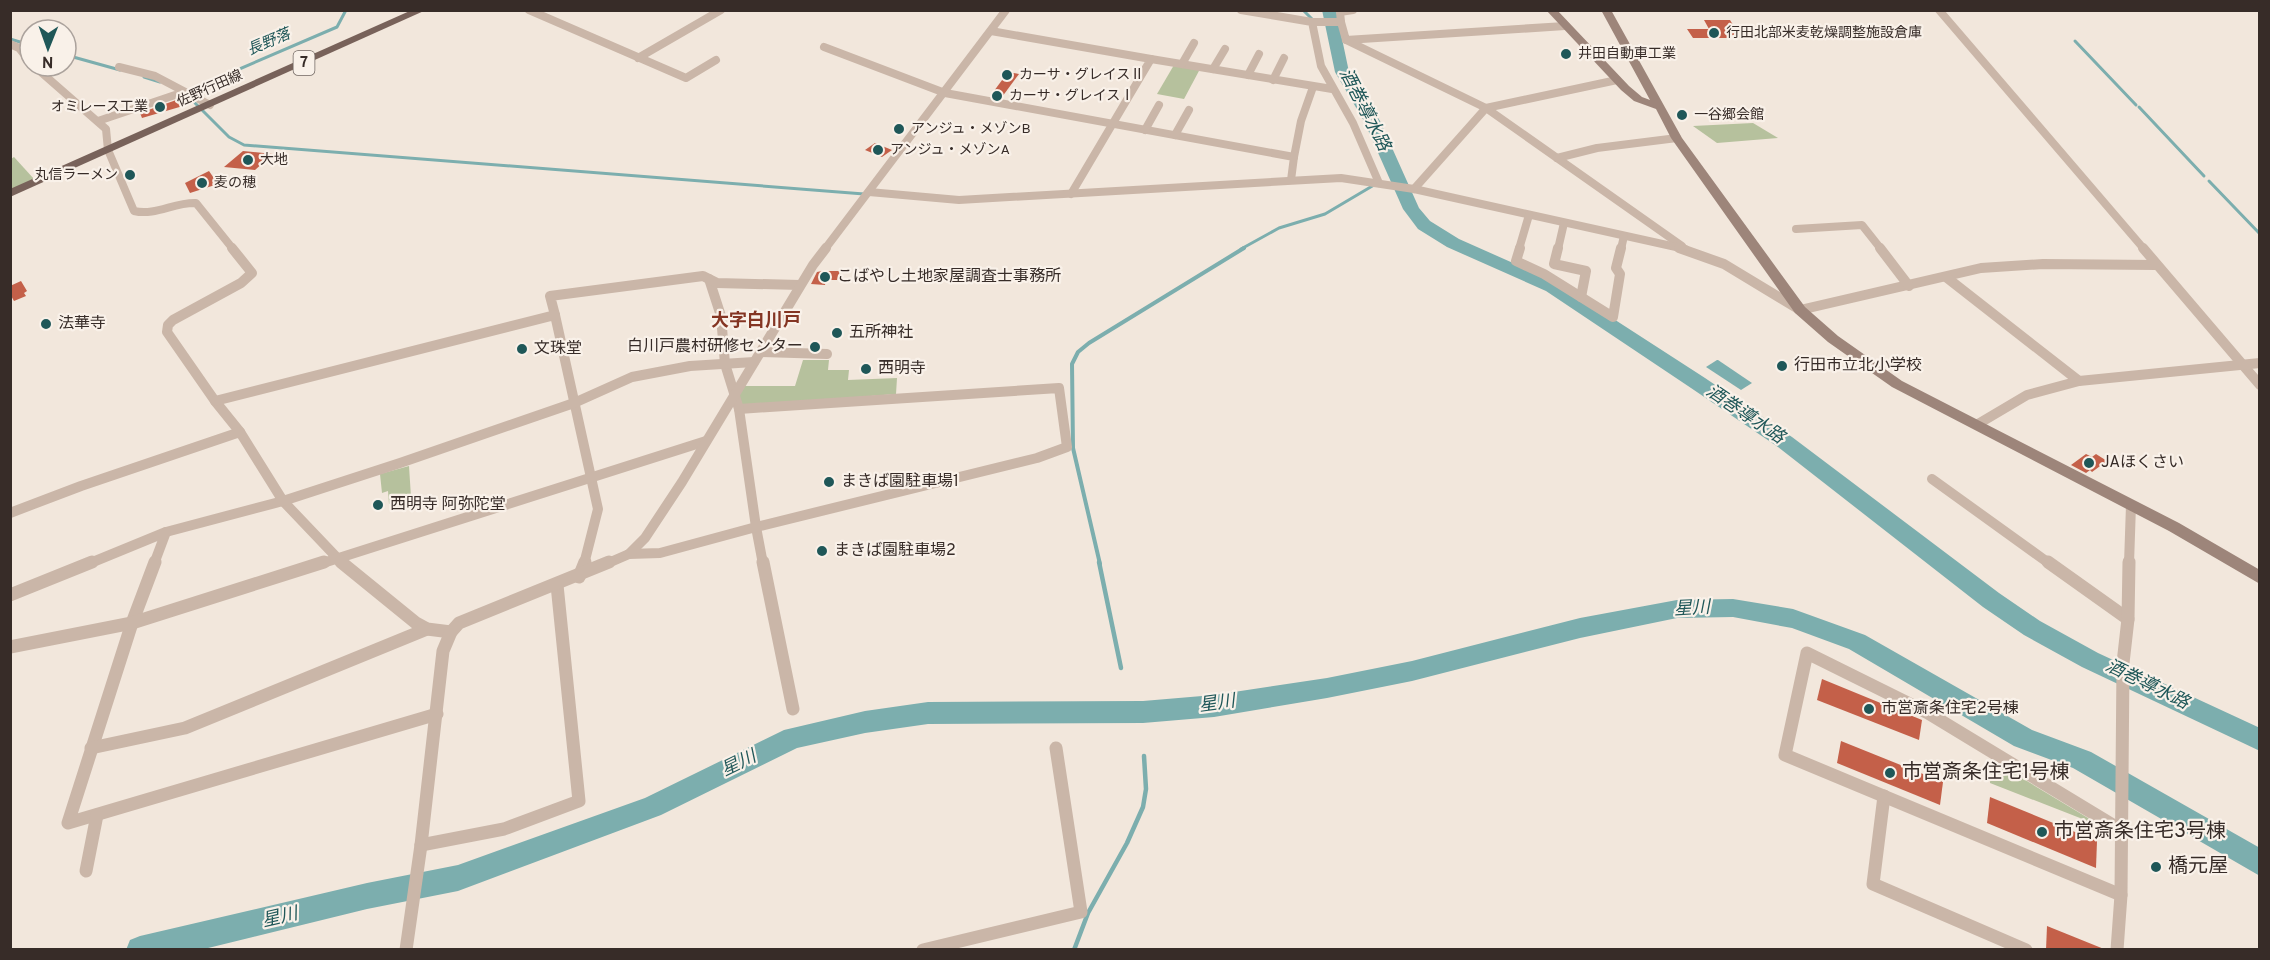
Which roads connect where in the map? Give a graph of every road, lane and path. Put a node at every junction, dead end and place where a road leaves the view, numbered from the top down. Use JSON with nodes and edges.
{"nodes":[{"id":1,"x":421,"y":10,"type":"edge"},
{"id":2,"x":529,"y":10,"type":"edge"},
{"id":3,"x":721,"y":10,"type":"edge"},
{"id":4,"x":1006,"y":10,"type":"edge"},
{"id":5,"x":1241,"y":10,"type":"edge"},
{"id":6,"x":1353,"y":10,"type":"edge"},
{"id":7,"x":1551,"y":10,"type":"edge"},
{"id":8,"x":1606,"y":10,"type":"edge"},
{"id":9,"x":1941,"y":10,"type":"edge"},
{"id":10,"x":1312,"y":22,"type":"junction"},
{"id":11,"x":1339,"y":22,"type":"junction"},
{"id":12,"x":1565,"y":26,"type":"junction"},
{"id":13,"x":991,"y":31,"type":"junction"},
{"id":14,"x":1346,"y":40,"type":"junction"},
{"id":15,"x":1194,"y":43,"type":"dead end"},
{"id":16,"x":825,"y":47,"type":"dead end"},
{"id":17,"x":1225,"y":49,"type":"dead end"},
{"id":18,"x":1259,"y":54,"type":"dead end"},
{"id":19,"x":638,"y":58,"type":"junction"},
{"id":20,"x":1284,"y":58,"type":"dead end"},
{"id":21,"x":1151,"y":59,"type":"junction"},
{"id":22,"x":716,"y":60,"type":"dead end"},
{"id":23,"x":1182,"y":64,"type":"junction"},
{"id":24,"x":119,"y":67,"type":"dead end"},
{"id":25,"x":1213,"y":69,"type":"junction"},
{"id":26,"x":1248,"y":75,"type":"junction"},
{"id":27,"x":48,"y":78,"type":"edge"},
{"id":28,"x":1273,"y":80,"type":"junction"},
{"id":29,"x":1617,"y":80,"type":"junction"},
{"id":30,"x":1313,"y":87,"type":"junction"},
{"id":31,"x":1332,"y":89,"type":"junction"},
{"id":32,"x":945,"y":93,"type":"junction"},
{"id":33,"x":175,"y":95,"type":"dead end"},
{"id":34,"x":1159,"y":105,"type":"dead end"},
{"id":35,"x":1659,"y":107,"type":"junction"},
{"id":36,"x":203,"y":108,"type":"junction"},
{"id":37,"x":1486,"y":108,"type":"junction"},
{"id":38,"x":1189,"y":110,"type":"dead end"},
{"id":39,"x":98,"y":121,"type":"junction"},
{"id":40,"x":1112,"y":124,"type":"junction"},
{"id":41,"x":1145,"y":130,"type":"junction"},
{"id":42,"x":1175,"y":135,"type":"junction"},
{"id":43,"x":1677,"y":138,"type":"junction"},
{"id":44,"x":108,"y":150,"type":"junction"},
{"id":45,"x":1294,"y":157,"type":"junction"},
{"id":46,"x":1557,"y":158,"type":"junction"},
{"id":47,"x":1291,"y":180,"type":"junction"},
{"id":48,"x":1379,"y":183,"type":"junction"},
{"id":49,"x":1411,"y":189,"type":"junction"},
{"id":50,"x":10,"y":194,"type":"edge"},
{"id":51,"x":1071,"y":194,"type":"junction"},
{"id":52,"x":866,"y":195,"type":"junction"},
{"id":53,"x":1529,"y":215,"type":"junction"},
{"id":54,"x":1564,"y":223,"type":"junction"},
{"id":55,"x":1796,"y":229,"type":"dead end"},
{"id":56,"x":1624,"y":236,"type":"junction"},
{"id":57,"x":1684,"y":249,"type":"junction"},
{"id":58,"x":2156,"y":265,"type":"junction"},
{"id":59,"x":1947,"y":277,"type":"junction"},
{"id":60,"x":709,"y":279,"type":"junction"},
{"id":61,"x":800,"y":285,"type":"junction"},
{"id":62,"x":1909,"y":286,"type":"junction"},
{"id":63,"x":1581,"y":297,"type":"junction"},
{"id":64,"x":1800,"y":310,"type":"junction"},
{"id":65,"x":555,"y":315,"type":"junction"},
{"id":66,"x":827,"y":354,"type":"dead end"},
{"id":67,"x":757,"y":357,"type":"junction"},
{"id":68,"x":2259,"y":363,"type":"edge"},
{"id":69,"x":725,"y":364,"type":"junction"},
{"id":70,"x":2241,"y":364,"type":"junction"},
{"id":71,"x":2079,"y":381,"type":"junction"},
{"id":72,"x":2259,"y":386,"type":"edge"},
{"id":73,"x":734,"y":395,"type":"junction"},
{"id":74,"x":215,"y":401,"type":"junction"},
{"id":75,"x":574,"y":404,"type":"junction"},
{"id":76,"x":739,"y":409,"type":"junction"},
{"id":77,"x":1978,"y":424,"type":"junction"},
{"id":78,"x":240,"y":432,"type":"junction"},
{"id":79,"x":706,"y":441,"type":"junction"},
{"id":80,"x":591,"y":478,"type":"junction"},
{"id":81,"x":1932,"y":479,"type":"dead end"},
{"id":82,"x":283,"y":501,"type":"junction"},
{"id":83,"x":2130,"y":505,"type":"junction"},
{"id":84,"x":10,"y":513,"type":"edge"},
{"id":85,"x":756,"y":527,"type":"junction"},
{"id":86,"x":166,"y":532,"type":"junction"},
{"id":87,"x":629,"y":554,"type":"junction"},
{"id":88,"x":337,"y":559,"type":"junction"},
{"id":89,"x":579,"y":577,"type":"junction"},
{"id":90,"x":2259,"y":578,"type":"edge"},
{"id":91,"x":557,"y":585,"type":"junction"},
{"id":92,"x":10,"y":595,"type":"edge"},
{"id":93,"x":2128,"y":619,"type":"junction"},
{"id":94,"x":132,"y":623,"type":"junction"},
{"id":95,"x":427,"y":629,"type":"junction"},
{"id":96,"x":451,"y":632,"type":"junction"},
{"id":97,"x":10,"y":647,"type":"edge"},
{"id":98,"x":793,"y":710,"type":"dead end"},
{"id":99,"x":437,"y":714,"type":"junction"},
{"id":100,"x":92,"y":748,"type":"junction"},
{"id":101,"x":1056,"y":748,"type":"dead end"},
{"id":102,"x":1884,"y":796,"type":"junction"},
{"id":103,"x":97,"y":815,"type":"junction"},
{"id":104,"x":2121,"y":827,"type":"junction"},
{"id":105,"x":421,"y":845,"type":"junction"},
{"id":106,"x":86,"y":871,"type":"dead end"},
{"id":107,"x":2121,"y":895,"type":"junction"},
{"id":108,"x":406,"y":950,"type":"edge"},
{"id":109,"x":923,"y":950,"type":"edge"},
{"id":110,"x":2026,"y":950,"type":"edge"},
{"id":111,"x":2117,"y":950,"type":"edge"}],
"edges":[{"from":1,"to":36,"type":"main road","name":"佐野行田線","number":"7"},
{"from":2,"to":19,"type":"street"},
{"from":3,"to":19,"type":"street"},
{"from":4,"to":13,"type":"street"},
{"from":5,"to":10,"type":"street"},
{"from":6,"to":11,"type":"street"},
{"from":7,"to":12,"type":"street"},
{"from":8,"to":35,"type":"street"},
{"from":9,"to":58,"type":"street"},
{"from":10,"to":11,"type":"street"},
{"from":10,"to":31,"type":"street"},
{"from":11,"to":14,"type":"street"},
{"from":12,"to":14,"type":"street"},
{"from":12,"to":29,"type":"street"},
{"from":13,"to":21,"type":"street"},
{"from":13,"to":32,"type":"street"},
{"from":14,"to":37,"type":"street"},
{"from":15,"to":23,"type":"street"},
{"from":16,"to":32,"type":"street"},
{"from":17,"to":25,"type":"street"},
{"from":18,"to":26,"type":"street"},
{"from":19,"to":22,"type":"street"},
{"from":20,"to":28,"type":"street"},
{"from":21,"to":23,"type":"street"},
{"from":21,"to":40,"type":"street"},
{"from":23,"to":25,"type":"street"},
{"from":24,"to":36,"type":"street"},
{"from":25,"to":26,"type":"street"},
{"from":26,"to":28,"type":"street"},
{"from":27,"to":39,"type":"street"},
{"from":28,"to":30,"type":"street"},
{"from":29,"to":35,"type":"street"},
{"from":29,"to":37,"type":"street"},
{"from":30,"to":31,"type":"street"},
{"from":30,"to":45,"type":"street"},
{"from":31,"to":48,"type":"street"},
{"from":32,"to":40,"type":"street"},
{"from":32,"to":52,"type":"street"},
{"from":33,"to":39,"type":"street"},
{"from":34,"to":41,"type":"street"},
{"from":35,"to":43,"type":"street"},
{"from":36,"to":44,"type":"main road","name":"佐野行田線","number":"7"},
{"from":37,"to":46,"type":"street"},
{"from":37,"to":49,"type":"street"},
{"from":38,"to":42,"type":"street"},
{"from":39,"to":44,"type":"street"},
{"from":40,"to":41,"type":"street"},
{"from":40,"to":51,"type":"street"},
{"from":41,"to":42,"type":"street"},
{"from":42,"to":45,"type":"street"},
{"from":43,"to":46,"type":"street"},
{"from":43,"to":64,"type":"street"},
{"from":44,"to":50,"type":"main road","name":"佐野行田線","number":"7"},
{"from":44,"to":74,"type":"street"},
{"from":45,"to":47,"type":"street"},
{"from":46,"to":57,"type":"street"},
{"from":47,"to":48,"type":"street"},
{"from":47,"to":51,"type":"street"},
{"from":48,"to":49,"type":"street"},
{"from":49,"to":53,"type":"street"},
{"from":51,"to":52,"type":"street"},
{"from":52,"to":61,"type":"street"},
{"from":53,"to":54,"type":"street"},
{"from":53,"to":63,"type":"street"},
{"from":54,"to":56,"type":"street"},
{"from":54,"to":63,"type":"street"},
{"from":55,"to":62,"type":"street"},
{"from":56,"to":57,"type":"street"},
{"from":56,"to":63,"type":"street"},
{"from":57,"to":64,"type":"street"},
{"from":58,"to":59,"type":"street"},
{"from":58,"to":70,"type":"street"},
{"from":59,"to":62,"type":"street"},
{"from":59,"to":71,"type":"street"},
{"from":60,"to":61,"type":"street"},
{"from":60,"to":65,"type":"street"},
{"from":60,"to":69,"type":"street"},
{"from":61,"to":67,"type":"street"},
{"from":62,"to":64,"type":"street"},
{"from":64,"to":77,"type":"street"},
{"from":65,"to":74,"type":"street"},
{"from":65,"to":75,"type":"street"},
{"from":66,"to":67,"type":"street"},
{"from":67,"to":69,"type":"street"},
{"from":67,"to":73,"type":"street"},
{"from":68,"to":70,"type":"street"},
{"from":69,"to":73,"type":"street"},
{"from":69,"to":75,"type":"street"},
{"from":70,"to":71,"type":"street"},
{"from":70,"to":72,"type":"street"},
{"from":71,"to":77,"type":"street"},
{"from":73,"to":76,"type":"street"},
{"from":73,"to":79,"type":"street"},
{"from":74,"to":78,"type":"street"},
{"from":75,"to":80,"type":"street"},
{"from":75,"to":82,"type":"street"},
{"from":76,"to":85,"type":"street"},
{"from":76,"to":85,"type":"street"},
{"from":77,"to":83,"type":"street"},
{"from":78,"to":82,"type":"street"},
{"from":78,"to":84,"type":"street"},
{"from":79,"to":80,"type":"street"},
{"from":79,"to":87,"type":"street"},
{"from":80,"to":88,"type":"street"},
{"from":80,"to":89,"type":"street"},
{"from":81,"to":93,"type":"street"},
{"from":82,"to":86,"type":"street"},
{"from":82,"to":88,"type":"street"},
{"from":83,"to":90,"type":"street"},
{"from":83,"to":93,"type":"street"},
{"from":85,"to":87,"type":"street"},
{"from":85,"to":98,"type":"street"},
{"from":86,"to":92,"type":"street"},
{"from":86,"to":94,"type":"street"},
{"from":87,"to":89,"type":"street"},
{"from":88,"to":94,"type":"street"},
{"from":88,"to":95,"type":"street"},
{"from":89,"to":91,"type":"street"},
{"from":91,"to":96,"type":"street"},
{"from":91,"to":105,"type":"street"},
{"from":93,"to":104,"type":"street"},
{"from":94,"to":97,"type":"street"},
{"from":94,"to":100,"type":"street"},
{"from":95,"to":96,"type":"street"},
{"from":95,"to":100,"type":"street"},
{"from":96,"to":99,"type":"street"},
{"from":99,"to":103,"type":"street"},
{"from":99,"to":105,"type":"street"},
{"from":100,"to":103,"type":"street"},
{"from":101,"to":109,"type":"street"},
{"from":102,"to":104,"type":"street"},
{"from":102,"to":107,"type":"street"},
{"from":102,"to":110,"type":"street"},
{"from":103,"to":106,"type":"street"},
{"from":104,"to":107,"type":"street"},
{"from":105,"to":108,"type":"street"},
{"from":107,"to":111,"type":"street"}]}
